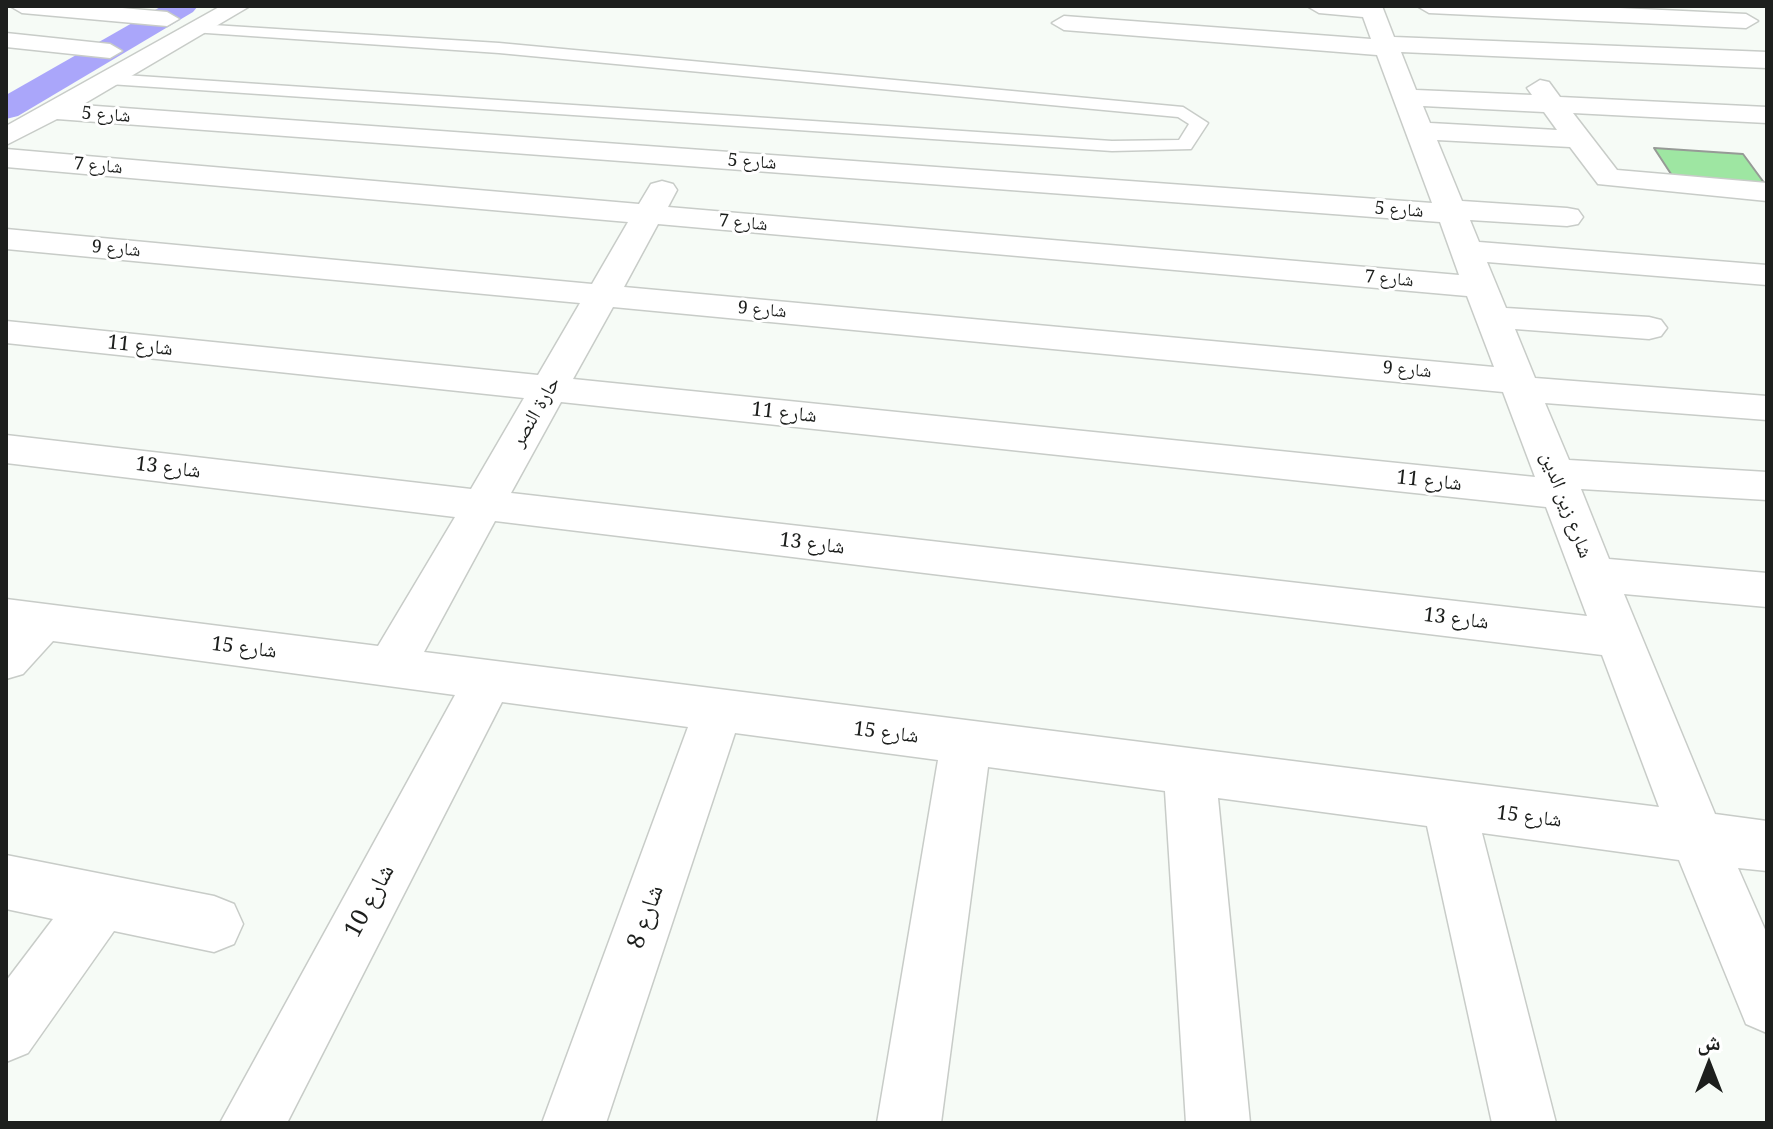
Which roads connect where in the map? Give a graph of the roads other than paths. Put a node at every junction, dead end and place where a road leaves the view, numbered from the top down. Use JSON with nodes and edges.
{"nodes":[{"id":1,"x":22,"y":6,"type":"edge"},
{"id":2,"x":238,"y":6,"type":"edge"},
{"id":3,"x":1319,"y":6,"type":"edge"},
{"id":4,"x":1429,"y":6,"type":"edge"},
{"id":5,"x":1740,"y":13,"type":"edge"},
{"id":6,"x":193,"y":18,"type":"edge"},
{"id":7,"x":167,"y":19,"type":"junction"},
{"id":8,"x":1064,"y":23,"type":"dead end"},
{"id":9,"x":1378,"y":27,"type":"edge"},
{"id":10,"x":6,"y":40,"type":"edge"},
{"id":11,"x":1767,"y":43,"type":"edge"},
{"id":12,"x":110,"y":51,"type":"junction"},
{"id":13,"x":1767,"y":60,"type":"edge"},
{"id":14,"x":1532,"y":76,"type":"dead end"},
{"id":15,"x":109,"y":79,"type":"junction"},
{"id":16,"x":1552,"y":104,"type":"junction"},
{"id":17,"x":8,"y":107,"type":"edge"},
{"id":18,"x":54,"y":111,"type":"junction"},
{"id":19,"x":1412,"y":114,"type":"junction"},
{"id":20,"x":1767,"y":115,"type":"edge"},
{"id":21,"x":6,"y":137,"type":"edge"},
{"id":22,"x":1577,"y":139,"type":"junction"},
{"id":23,"x":681,"y":157,"type":"junction"},
{"id":24,"x":6,"y":158,"type":"edge"},
{"id":25,"x":1767,"y":192,"type":"edge"},
{"id":26,"x":649,"y":214,"type":"junction"},
{"id":27,"x":1567,"y":217,"type":"dead end"},
{"id":28,"x":6,"y":239,"type":"edge"},
{"id":29,"x":1468,"y":256,"type":"junction"},
{"id":30,"x":1767,"y":275,"type":"edge"},
{"id":31,"x":603,"y":295,"type":"junction"},
{"id":32,"x":1649,"y":328,"type":"dead end"},
{"id":33,"x":6,"y":332,"type":"edge"},
{"id":34,"x":1519,"y":385,"type":"junction"},
{"id":35,"x":549,"y":389,"type":"junction"},
{"id":36,"x":1767,"y":408,"type":"edge"},
{"id":37,"x":6,"y":449,"type":"edge"},
{"id":38,"x":1558,"y":484,"type":"junction"},
{"id":39,"x":1767,"y":486,"type":"edge"},
{"id":40,"x":483,"y":505,"type":"junction"},
{"id":41,"x":1593,"y":574,"type":"junction"},
{"id":42,"x":1767,"y":590,"type":"edge"},
{"id":43,"x":24,"y":619,"type":"edge"},
{"id":44,"x":1618,"y":638,"type":"junction"},
{"id":45,"x":6,"y":660,"type":"edge"},
{"id":46,"x":391,"y":667,"type":"junction"},
{"id":47,"x":489,"y":680,"type":"junction"},
{"id":48,"x":718,"y":711,"type":"junction"},
{"id":49,"x":966,"y":743,"type":"junction"},
{"id":50,"x":1190,"y":772,"type":"junction"},
{"id":51,"x":1449,"y":807,"type":"junction"},
{"id":52,"x":1698,"y":839,"type":"junction"},
{"id":53,"x":1767,"y":846,"type":"edge"},
{"id":54,"x":6,"y":882,"type":"edge"},
{"id":55,"x":101,"y":902,"type":"junction"},
{"id":56,"x":214,"y":924,"type":"dead end"},
{"id":57,"x":1767,"y":1003,"type":"edge"},
{"id":58,"x":6,"y":1031,"type":"edge"},
{"id":59,"x":252,"y":1123,"type":"edge"},
{"id":60,"x":574,"y":1123,"type":"edge"},
{"id":61,"x":909,"y":1123,"type":"edge"},
{"id":62,"x":1218,"y":1123,"type":"edge"},
{"id":63,"x":1524,"y":1123,"type":"edge"}],
"edges":[{"from":1,"to":7,"type":"street"},
{"from":2,"to":6,"type":"street"},
{"from":3,"to":9,"type":"street"},
{"from":4,"to":5,"type":"street"},
{"from":5,"to":11,"type":"street"},
{"from":6,"to":7,"type":"street"},
{"from":6,"to":15,"type":"street"},
{"from":6,"to":15,"type":"lane"},
{"from":7,"to":12,"type":"street"},
{"from":8,"to":9,"type":"street"},
{"from":9,"to":13,"type":"street"},
{"from":9,"to":19,"type":"street","name":"شارع زين الدين"},
{"from":10,"to":12,"type":"street"},
{"from":12,"to":17,"type":"street"},
{"from":14,"to":16,"type":"street"},
{"from":15,"to":18,"type":"street"},
{"from":16,"to":19,"type":"street"},
{"from":16,"to":20,"type":"street"},
{"from":16,"to":22,"type":"street"},
{"from":18,"to":21,"type":"street"},
{"from":18,"to":23,"type":"street","name":"شارع 5"},
{"from":19,"to":22,"type":"street"},
{"from":19,"to":29,"type":"street","name":"شارع زين الدين"},
{"from":22,"to":25,"type":"street"},
{"from":23,"to":26,"type":"street","name":"حارة النصر"},
{"from":23,"to":29,"type":"street","name":"شارع 5"},
{"from":24,"to":26,"type":"street","name":"شارع 7"},
{"from":26,"to":29,"type":"street","name":"شارع 7"},
{"from":26,"to":31,"type":"street","name":"حارة النصر"},
{"from":27,"to":29,"type":"street"},
{"from":28,"to":31,"type":"street","name":"شارع 9"},
{"from":29,"to":30,"type":"street"},
{"from":29,"to":32,"type":"street"},
{"from":29,"to":34,"type":"street","name":"شارع زين الدين"},
{"from":31,"to":34,"type":"street","name":"شارع 9"},
{"from":31,"to":35,"type":"street","name":"حارة النصر"},
{"from":33,"to":35,"type":"street","name":"شارع 11"},
{"from":34,"to":36,"type":"street","name":"شارع 9"},
{"from":34,"to":38,"type":"street","name":"شارع زين الدين"},
{"from":35,"to":38,"type":"street","name":"شارع 11"},
{"from":35,"to":40,"type":"street","name":"حارة النصر"},
{"from":37,"to":40,"type":"street","name":"شارع 13"},
{"from":38,"to":39,"type":"street","name":"شارع 11"},
{"from":38,"to":41,"type":"street","name":"شارع زين الدين"},
{"from":40,"to":44,"type":"street","name":"شارع 13"},
{"from":40,"to":46,"type":"street","name":"حارة النصر"},
{"from":41,"to":42,"type":"street"},
{"from":41,"to":44,"type":"street","name":"شارع زين الدين"},
{"from":43,"to":45,"type":"street"},
{"from":43,"to":46,"type":"street","name":"شارع 15"},
{"from":44,"to":52,"type":"street","name":"شارع زين الدين"},
{"from":46,"to":47,"type":"street","name":"شارع 15"},
{"from":47,"to":48,"type":"street","name":"شارع 15"},
{"from":47,"to":59,"type":"street","name":"شارع 10"},
{"from":48,"to":49,"type":"street","name":"شارع 15"},
{"from":48,"to":60,"type":"street","name":"شارع 8"},
{"from":49,"to":50,"type":"street","name":"شارع 15"},
{"from":49,"to":61,"type":"street"},
{"from":50,"to":51,"type":"street","name":"شارع 15"},
{"from":50,"to":62,"type":"street"},
{"from":51,"to":52,"type":"street","name":"شارع 15"},
{"from":51,"to":63,"type":"street"},
{"from":52,"to":53,"type":"street","name":"شارع 15"},
{"from":52,"to":57,"type":"street","name":"شارع زين الدين"},
{"from":54,"to":55,"type":"street"},
{"from":55,"to":56,"type":"street"},
{"from":55,"to":58,"type":"street"}]}
